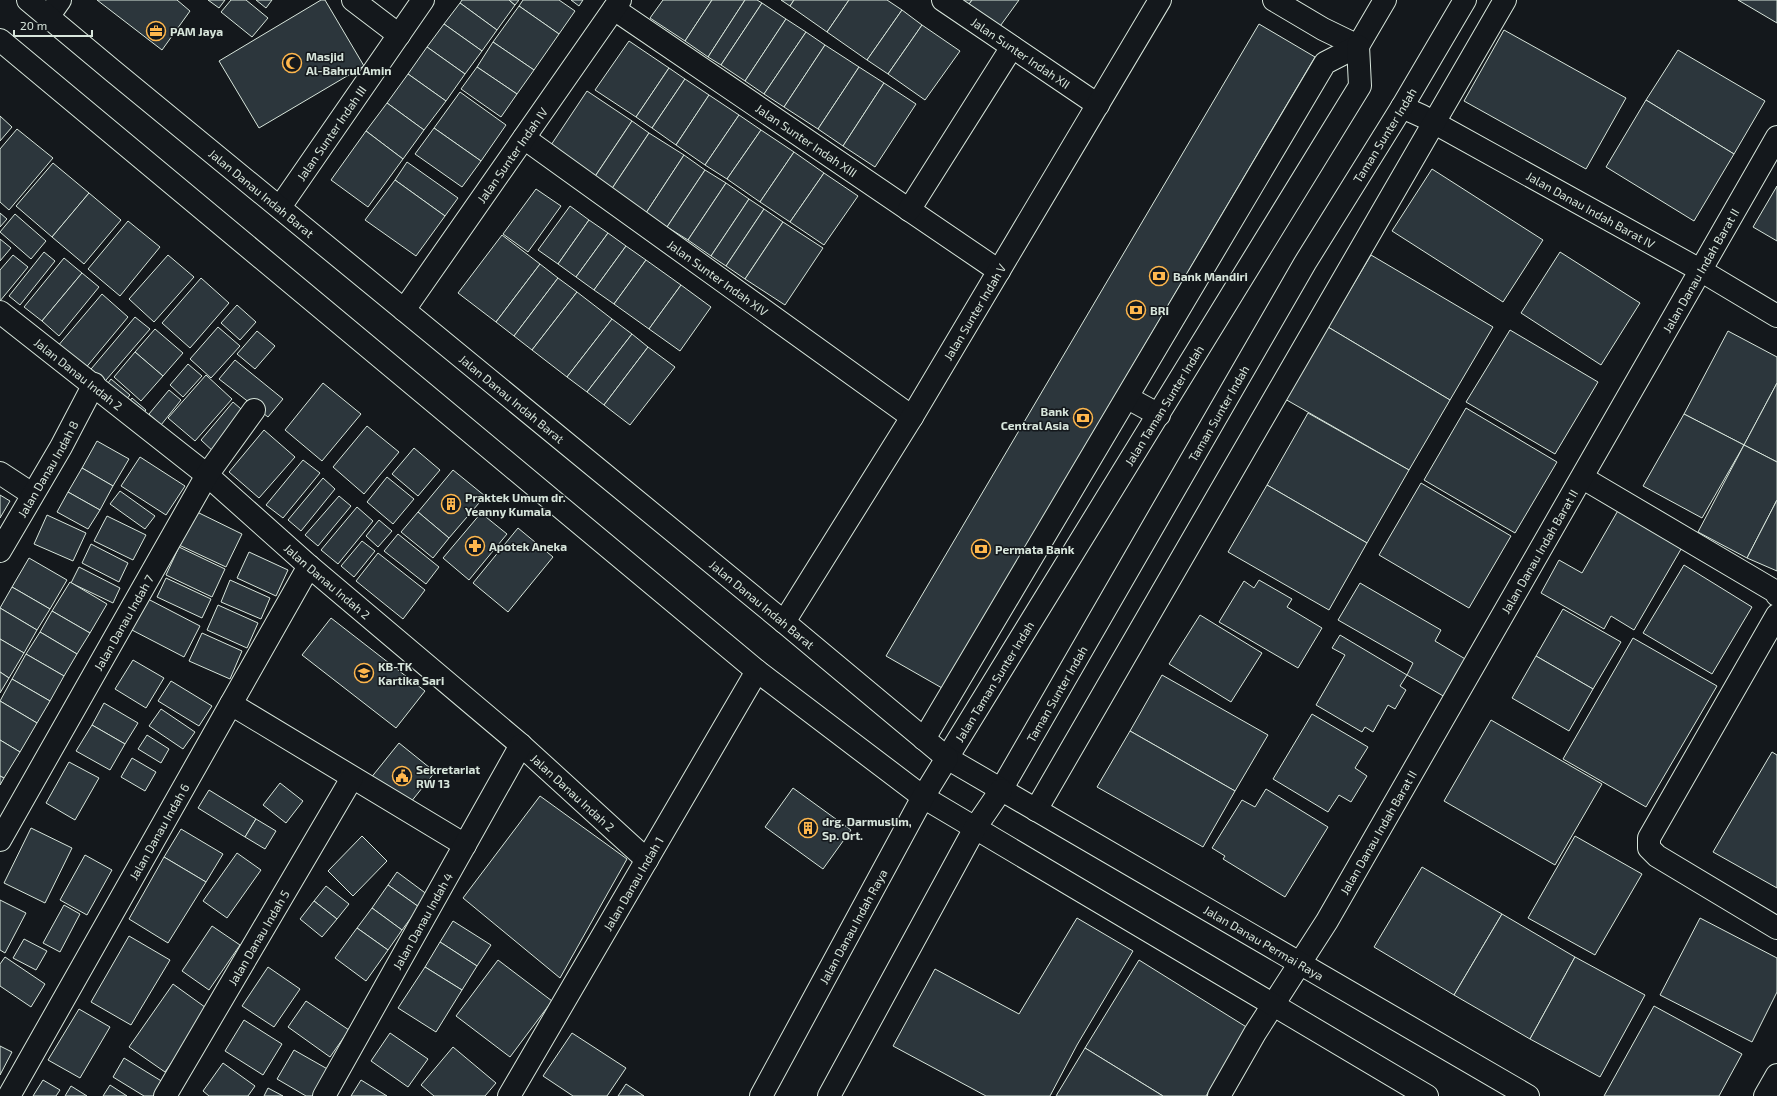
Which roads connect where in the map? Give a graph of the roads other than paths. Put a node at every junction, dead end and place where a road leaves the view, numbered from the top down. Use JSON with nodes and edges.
{"nodes":[{"id":1,"x":28,"y":0,"type":"edge"},
{"id":2,"x":353,"y":0,"type":"edge"},
{"id":3,"x":423,"y":0,"type":"edge"},
{"id":4,"x":943,"y":0,"type":"edge"},
{"id":5,"x":1160,"y":0,"type":"edge"},
{"id":6,"x":1274,"y":0,"type":"edge"},
{"id":7,"x":1385,"y":0,"type":"edge"},
{"id":8,"x":1465,"y":0,"type":"edge"},
{"id":9,"x":1505,"y":0,"type":"edge"},
{"id":10,"x":617,"y":5,"type":"edge"},
{"id":11,"x":54,"y":8,"type":"edge"},
{"id":12,"x":399,"y":35,"type":"junction"},
{"id":13,"x":0,"y":40,"type":"edge"},
{"id":14,"x":1012,"y":46,"type":"junction"},
{"id":15,"x":1358,"y":46,"type":"junction"},
{"id":16,"x":1098,"y":105,"type":"junction"},
{"id":17,"x":1402,"y":107,"type":"junction"},
{"id":18,"x":1435,"y":123,"type":"junction"},
{"id":19,"x":524,"y":138,"type":"junction"},
{"id":20,"x":1777,"y":138,"type":"edge"},
{"id":21,"x":280,"y":207,"type":"junction"},
{"id":22,"x":909,"y":210,"type":"junction"},
{"id":23,"x":1700,"y":270,"type":"junction"},
{"id":24,"x":999,"y":271,"type":"junction"},
{"id":25,"x":404,"y":310,"type":"junction"},
{"id":26,"x":0,"y":312,"type":"edge"},
{"id":27,"x":1777,"y":316,"type":"edge"},
{"id":28,"x":94,"y":384,"type":"junction"},
{"id":29,"x":1128,"y":398,"type":"junction"},
{"id":30,"x":254,"y":410,"type":"dead end"},
{"id":31,"x":1159,"y":415,"type":"junction"},
{"id":32,"x":912,"y":417,"type":"junction"},
{"id":33,"x":0,"y":473,"type":"edge"},
{"id":34,"x":207,"y":475,"type":"junction"},
{"id":35,"x":1582,"y":478,"type":"junction"},
{"id":36,"x":32,"y":494,"type":"junction"},
{"id":37,"x":0,"y":551,"type":"edge"},
{"id":38,"x":309,"y":566,"type":"junction"},
{"id":39,"x":1777,"y":595,"type":"edge"},
{"id":40,"x":1777,"y":615,"type":"edge"},
{"id":41,"x":784,"y":622,"type":"junction"},
{"id":42,"x":757,"y":671,"type":"junction"},
{"id":43,"x":231,"y":704,"type":"junction"},
{"id":44,"x":924,"y":739,"type":"junction"},
{"id":45,"x":521,"y":745,"type":"junction"},
{"id":46,"x":950,"y":760,"type":"junction"},
{"id":47,"x":352,"y":778,"type":"junction"},
{"id":48,"x":996,"y":787,"type":"junction"},
{"id":49,"x":926,"y":800,"type":"junction"},
{"id":50,"x":1036,"y":810,"type":"junction"},
{"id":51,"x":971,"y":826,"type":"junction"},
{"id":52,"x":0,"y":840,"type":"edge"},
{"id":53,"x":465,"y":845,"type":"junction"},
{"id":54,"x":647,"y":860,"type":"junction"},
{"id":55,"x":1777,"y":928,"type":"edge"},
{"id":56,"x":1298,"y":966,"type":"junction"},
{"id":57,"x":1274,"y":1003,"type":"junction"},
{"id":58,"x":1777,"y":1075,"type":"edge"},
{"id":59,"x":9,"y":1096,"type":"edge"},
{"id":60,"x":165,"y":1096,"type":"edge"},
{"id":61,"x":324,"y":1096,"type":"edge"},
{"id":62,"x":510,"y":1096,"type":"edge"},
{"id":63,"x":762,"y":1096,"type":"edge"},
{"id":64,"x":829,"y":1096,"type":"edge"},
{"id":65,"x":1219,"y":1096,"type":"edge"},
{"id":66,"x":1427,"y":1096,"type":"edge"},
{"id":67,"x":1528,"y":1096,"type":"edge"},
{"id":68,"x":1765,"y":1096,"type":"edge"}],
"edges":[{"from":1,"to":11,"type":"street","name":"Jalan Danau Indah Barat"},
{"from":2,"to":12,"type":"street"},
{"from":3,"to":12,"type":"street","name":"Jalan Sunter Indah III"},
{"from":4,"to":14,"type":"street","name":"Jalan Sunter Indah XII"},
{"from":5,"to":16,"type":"street","name":"Jalan Sunter Indah V"},
{"from":6,"to":15,"type":"street"},
{"from":7,"to":15,"type":"street"},
{"from":8,"to":17,"type":"street","name":"Taman Sunter Indah"},
{"from":9,"to":18,"type":"street"},
{"from":10,"to":19,"type":"street","name":"Jalan Sunter Indah IV"},
{"from":10,"to":22,"type":"street","name":"Jalan Sunter Indah XIII"},
{"from":11,"to":21,"type":"street","name":"Jalan Danau Indah Barat"},
{"from":12,"to":21,"type":"street","name":"Jalan Sunter Indah III"},
{"from":13,"to":42,"type":"street"},
{"from":14,"to":16,"type":"street","name":"Jalan Sunter Indah XII"},
{"from":14,"to":22,"type":"street"},
{"from":15,"to":29,"type":"street"},
{"from":15,"to":31,"type":"street","name":"Jalan Taman Sunter Indah"},
{"from":16,"to":24,"type":"street","name":"Jalan Sunter Indah V"},
{"from":17,"to":18,"type":"street","name":"Jalan Danau Indah Barat IV"},
{"from":17,"to":48,"type":"street","name":"Taman Sunter Indah"},
{"from":18,"to":23,"type":"street","name":"Jalan Danau Indah Barat IV"},
{"from":18,"to":50,"type":"street"},
{"from":19,"to":25,"type":"street","name":"Jalan Sunter Indah IV"},
{"from":19,"to":32,"type":"street","name":"Jalan Sunter Indah XIV"},
{"from":20,"to":23,"type":"street","name":"Jalan Danau Indah Barat II"},
{"from":21,"to":25,"type":"street","name":"Jalan Danau Indah Barat"},
{"from":22,"to":24,"type":"street","name":"Jalan Sunter Indah XIII"},
{"from":23,"to":27,"type":"street","name":"Jalan Danau Indah Barat IV"},
{"from":23,"to":35,"type":"street","name":"Jalan Danau Indah Barat II"},
{"from":24,"to":32,"type":"street","name":"Jalan Sunter Indah V"},
{"from":25,"to":41,"type":"street","name":"Jalan Danau Indah Barat"},
{"from":26,"to":28,"type":"street","name":"Jalan Danau Indah 2"},
{"from":28,"to":34,"type":"street","name":"Jalan Danau Indah 2"},
{"from":28,"to":36,"type":"street","name":"Jalan Danau Indah 8"},
{"from":29,"to":31,"type":"street"},
{"from":29,"to":44,"type":"street"},
{"from":30,"to":34,"type":"street","name":"Jalan Danau Indah 7"},
{"from":31,"to":46,"type":"street","name":"Jalan Taman Sunter Indah"},
{"from":32,"to":41,"type":"street","name":"Jalan Sunter Indah V"},
{"from":33,"to":36,"type":"street"},
{"from":34,"to":38,"type":"street","name":"Jalan Danau Indah 2"},
{"from":34,"to":52,"type":"street","name":"Jalan Danau Indah 7"},
{"from":35,"to":39,"type":"street"},
{"from":35,"to":56,"type":"street","name":"Jalan Danau Indah Barat II"},
{"from":36,"to":37,"type":"street","name":"Jalan Danau Indah 8"},
{"from":38,"to":43,"type":"street","name":"Jalan Danau Indah 6"},
{"from":38,"to":45,"type":"street","name":"Jalan Danau Indah 2"},
{"from":40,"to":55,"type":"street"},
{"from":41,"to":44,"type":"street","name":"Jalan Danau Indah Barat"},
{"from":42,"to":49,"type":"street"},
{"from":42,"to":54,"type":"street","name":"Jalan Danau Indah 1"},
{"from":43,"to":47,"type":"street"},
{"from":43,"to":59,"type":"street","name":"Jalan Danau Indah 6"},
{"from":44,"to":46,"type":"street","name":"Jalan Danau Indah Barat"},
{"from":45,"to":53,"type":"street","name":"Jalan Danau Indah 4"},
{"from":45,"to":54,"type":"street","name":"Jalan Danau Indah 2"},
{"from":46,"to":48,"type":"street","name":"Jalan Danau Indah Barat"},
{"from":46,"to":49,"type":"street","name":"Jalan Danau Indah Raya"},
{"from":47,"to":53,"type":"street"},
{"from":47,"to":60,"type":"street","name":"Jalan Danau Indah 5"},
{"from":48,"to":50,"type":"street","name":"Jalan Danau Permai Raya"},
{"from":48,"to":51,"type":"street","name":"Taman Sunter Indah"},
{"from":49,"to":51,"type":"street"},
{"from":49,"to":63,"type":"street","name":"Jalan Danau Indah Raya"},
{"from":50,"to":56,"type":"street","name":"Jalan Danau Permai Raya"},
{"from":51,"to":57,"type":"street"},
{"from":51,"to":64,"type":"street"},
{"from":53,"to":61,"type":"street","name":"Jalan Danau Indah 4"},
{"from":54,"to":62,"type":"street","name":"Jalan Danau Indah 1"},
{"from":56,"to":57,"type":"street","name":"Jalan Danau Indah Barat II"},
{"from":56,"to":67,"type":"street","name":"Jalan Danau Permai Raya"},
{"from":57,"to":65,"type":"street","name":"Jalan Danau Indah Barat II"},
{"from":57,"to":66,"type":"street"},
{"from":58,"to":68,"type":"street"}]}
